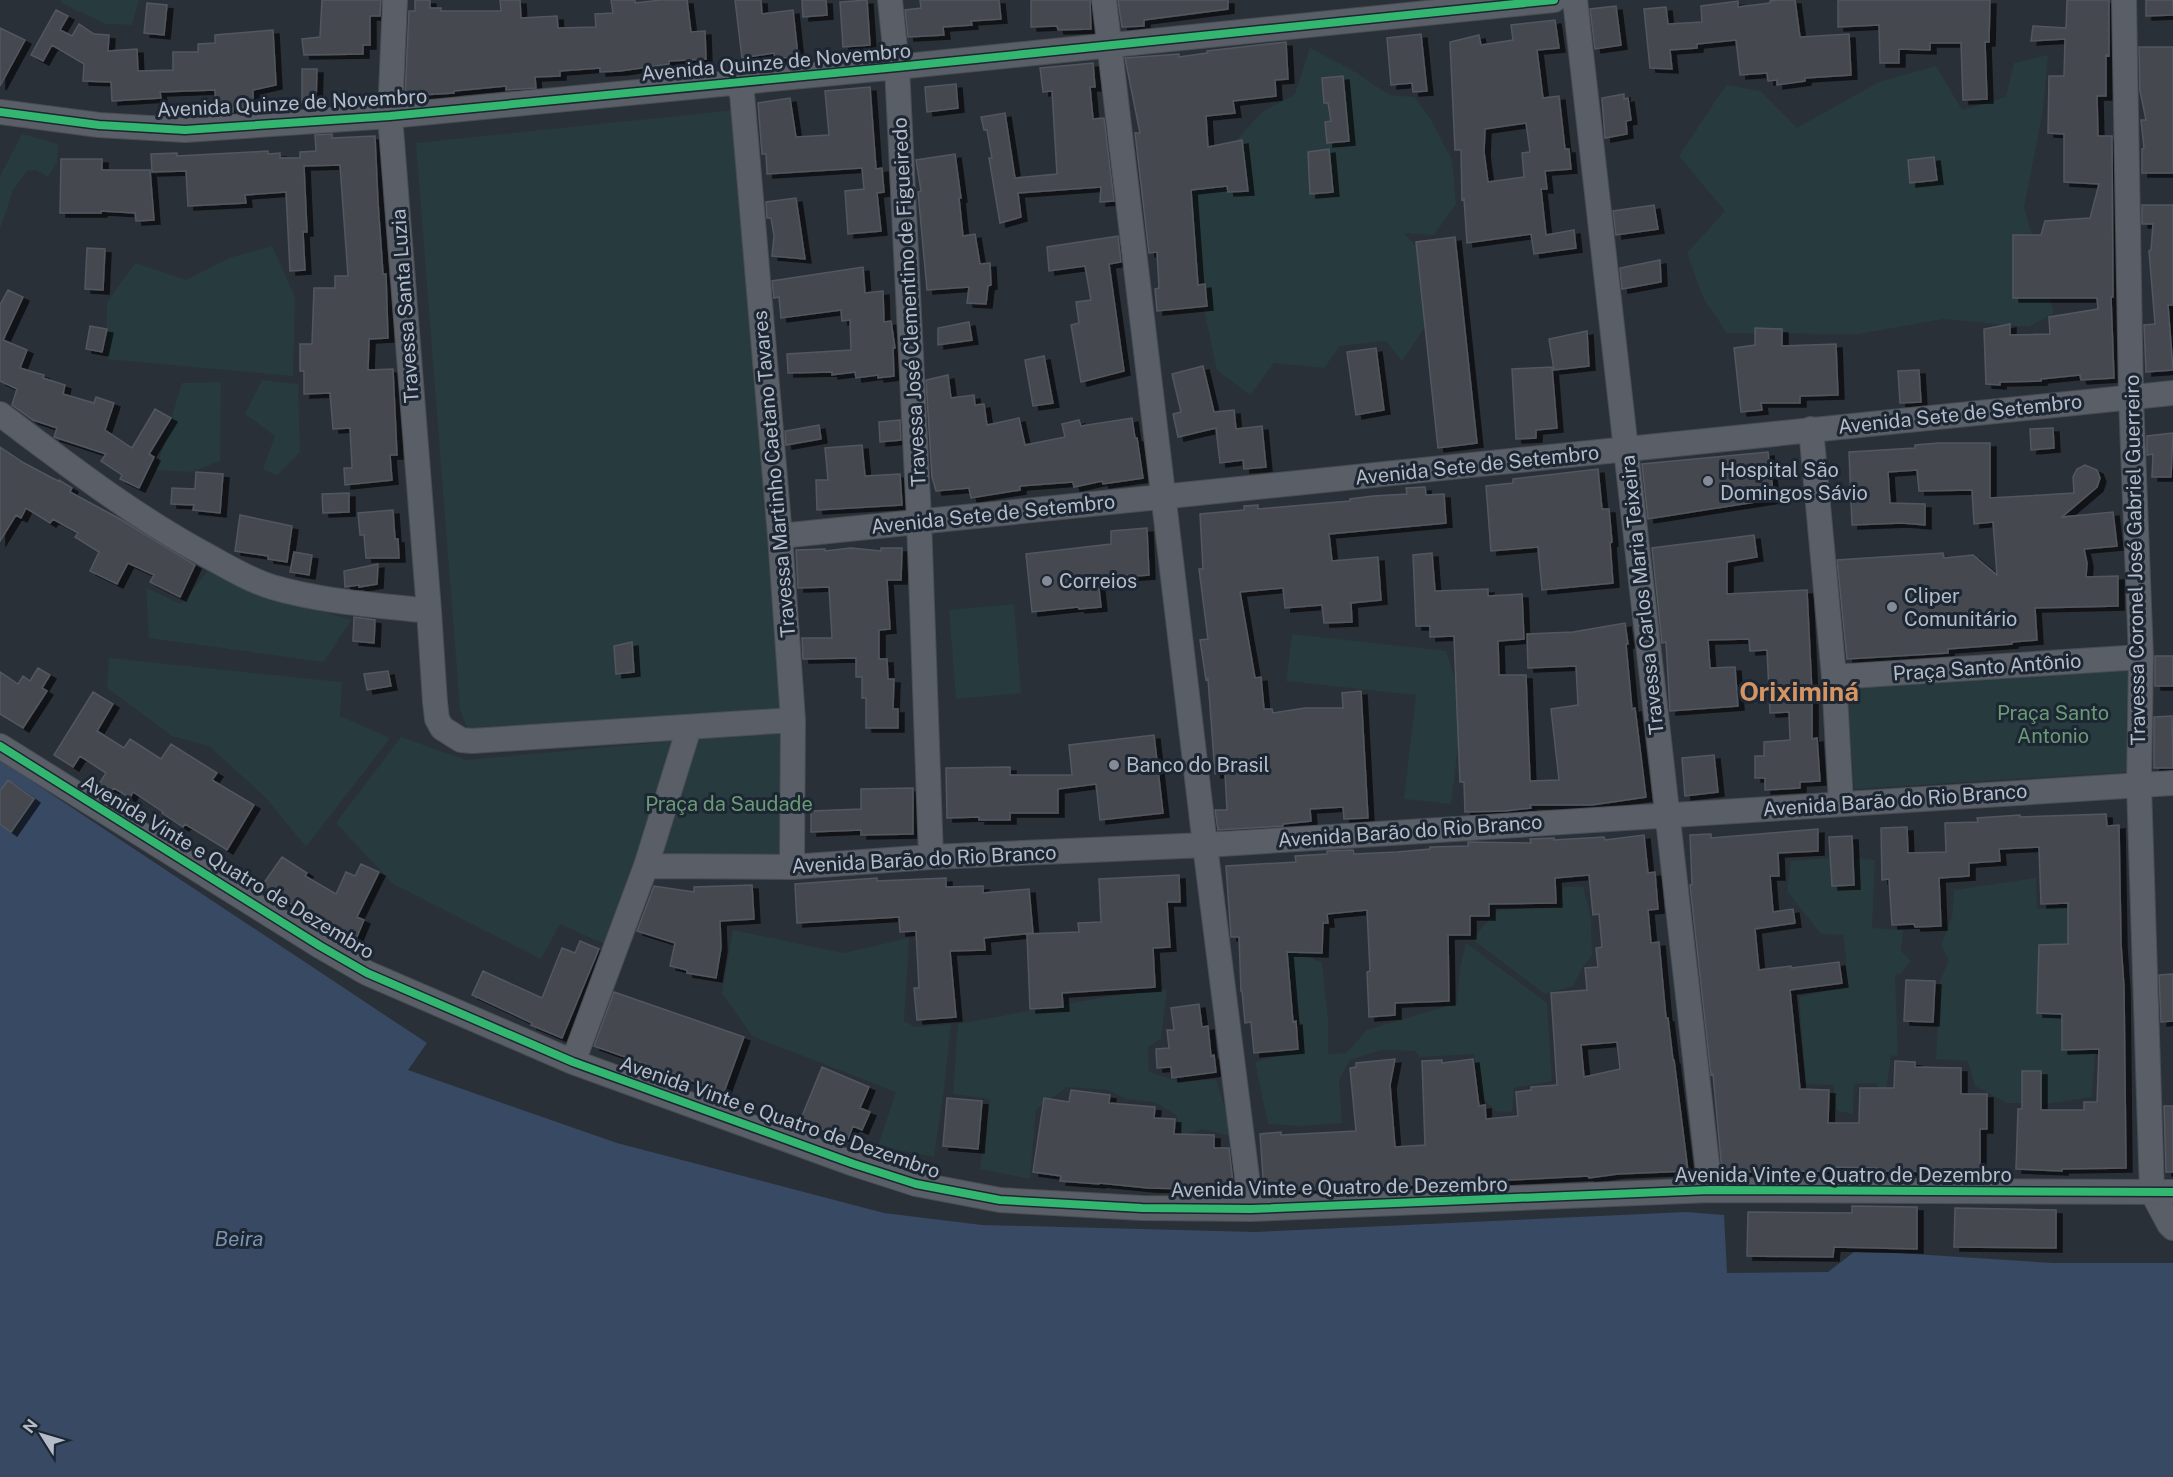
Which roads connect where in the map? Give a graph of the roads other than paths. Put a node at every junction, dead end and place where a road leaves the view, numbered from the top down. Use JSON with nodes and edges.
{"nodes":[{"id":1,"x":394,"y":0,"type":"edge"},
{"id":2,"x":890,"y":0,"type":"edge"},
{"id":3,"x":1104,"y":0,"type":"edge"},
{"id":4,"x":1554,"y":0,"type":"edge"},
{"id":5,"x":1575,"y":0,"type":"edge"},
{"id":6,"x":2124,"y":0,"type":"edge"},
{"id":7,"x":1109,"y":45,"type":"junction"},
{"id":8,"x":897,"y":68,"type":"junction"},
{"id":9,"x":741,"y":82,"type":"junction"},
{"id":10,"x":0,"y":112,"type":"edge"},
{"id":11,"x":390,"y":116,"type":"junction"},
{"id":12,"x":2173,"y":393,"type":"edge"},
{"id":13,"x":2131,"y":397,"type":"junction"},
{"id":14,"x":0,"y":414,"type":"edge"},
{"id":15,"x":1811,"y":429,"type":"junction"},
{"id":16,"x":1626,"y":449,"type":"junction"},
{"id":17,"x":1164,"y":497,"type":"junction"},
{"id":18,"x":919,"y":520,"type":"junction"},
{"id":19,"x":780,"y":536,"type":"junction"},
{"id":20,"x":429,"y":611,"type":"junction"},
{"id":21,"x":2141,"y":657,"type":"junction"},
{"id":22,"x":1834,"y":677,"type":"junction"},
{"id":23,"x":793,"y":720,"type":"junction"},
{"id":24,"x":689,"y":728,"type":"junction"},
{"id":25,"x":0,"y":746,"type":"edge"},
{"id":26,"x":2173,"y":783,"type":"edge"},
{"id":27,"x":2139,"y":785,"type":"junction"},
{"id":28,"x":1841,"y":803,"type":"junction"},
{"id":29,"x":1667,"y":814,"type":"junction"},
{"id":30,"x":1205,"y":845,"type":"junction"},
{"id":31,"x":931,"y":857,"type":"junction"},
{"id":32,"x":646,"y":866,"type":"junction"},
{"id":33,"x":792,"y":867,"type":"junction"},
{"id":34,"x":573,"y":1062,"type":"junction"},
{"id":35,"x":1710,"y":1190,"type":"junction"},
{"id":36,"x":2162,"y":1192,"type":"edge"},
{"id":37,"x":1251,"y":1209,"type":"junction"},
{"id":38,"x":2173,"y":1228,"type":"edge"}],
"edges":[{"from":1,"to":11,"type":"street","name":"Travessa Santa Luzia"},
{"from":2,"to":8,"type":"street","name":"Travessa José Clementino de Figueiredo"},
{"from":3,"to":7,"type":"street"},
{"from":4,"to":7,"type":"street","name":"Avenida Quinze de Novembro"},
{"from":5,"to":16,"type":"street","name":"Travessa Carlos Maria Teixeira"},
{"from":6,"to":13,"type":"street","name":"Travessa Coronel José Gabriel Guerreiro"},
{"from":7,"to":8,"type":"street","name":"Avenida Quinze de Novembro"},
{"from":7,"to":17,"type":"street"},
{"from":8,"to":9,"type":"street","name":"Avenida Quinze de Novembro"},
{"from":8,"to":18,"type":"street","name":"Travessa José Clementino de Figueiredo"},
{"from":9,"to":11,"type":"street","name":"Avenida Quinze de Novembro"},
{"from":9,"to":19,"type":"street","name":"Travessa Martinho Caetano Tavares"},
{"from":10,"to":11,"type":"street","name":"Avenida Quinze de Novembro"},
{"from":11,"to":20,"type":"street","name":"Travessa Santa Luzia"},
{"from":12,"to":13,"type":"street","name":"Avenida Sete de Setembro"},
{"from":13,"to":15,"type":"street","name":"Avenida Sete de Setembro"},
{"from":13,"to":21,"type":"street","name":"Travessa Coronel José Gabriel Guerreiro"},
{"from":14,"to":20,"type":"street"},
{"from":15,"to":16,"type":"street","name":"Avenida Sete de Setembro"},
{"from":15,"to":22,"type":"street"},
{"from":16,"to":17,"type":"street","name":"Avenida Sete de Setembro"},
{"from":16,"to":29,"type":"street","name":"Travessa Carlos Maria Teixeira"},
{"from":17,"to":18,"type":"street","name":"Avenida Sete de Setembro"},
{"from":17,"to":30,"type":"street"},
{"from":18,"to":19,"type":"street","name":"Avenida Sete de Setembro"},
{"from":18,"to":31,"type":"street","name":"Travessa José Clementino de Figueiredo"},
{"from":19,"to":23,"type":"street","name":"Travessa Martinho Caetano Tavares"},
{"from":20,"to":24,"type":"street"},
{"from":21,"to":22,"type":"street","name":"Praça Santo Antônio"},
{"from":21,"to":27,"type":"street","name":"Travessa Coronel José Gabriel Guerreiro"},
{"from":22,"to":28,"type":"street"},
{"from":23,"to":24,"type":"street"},
{"from":23,"to":33,"type":"street","name":"Travessa Martinho Caetano Tavares"},
{"from":24,"to":32,"type":"street"},
{"from":25,"to":34,"type":"street","name":"Avenida Vinte e Quatro de Dezembro"},
{"from":26,"to":27,"type":"street","name":"Avenida Barão do Rio Branco"},
{"from":27,"to":28,"type":"street","name":"Avenida Barão do Rio Branco"},
{"from":27,"to":36,"type":"street","name":"Travessa Coronel José Gabriel Guerreiro"},
{"from":28,"to":29,"type":"street","name":"Avenida Barão do Rio Branco"},
{"from":29,"to":30,"type":"street","name":"Avenida Barão do Rio Branco"},
{"from":29,"to":35,"type":"street","name":"Travessa Carlos Maria Teixeira"},
{"from":30,"to":31,"type":"street","name":"Avenida Barão do Rio Branco"},
{"from":30,"to":37,"type":"street"},
{"from":31,"to":33,"type":"street","name":"Avenida Barão do Rio Branco"},
{"from":32,"to":33,"type":"street","name":"Avenida Barão do Rio Branco"},
{"from":32,"to":34,"type":"street"},
{"from":34,"to":37,"type":"street","name":"Avenida Vinte e Quatro de Dezembro"},
{"from":35,"to":36,"type":"street","name":"Avenida Vinte e Quatro de Dezembro"},
{"from":35,"to":37,"type":"street","name":"Avenida Vinte e Quatro de Dezembro"},
{"from":36,"to":38,"type":"street"}]}
